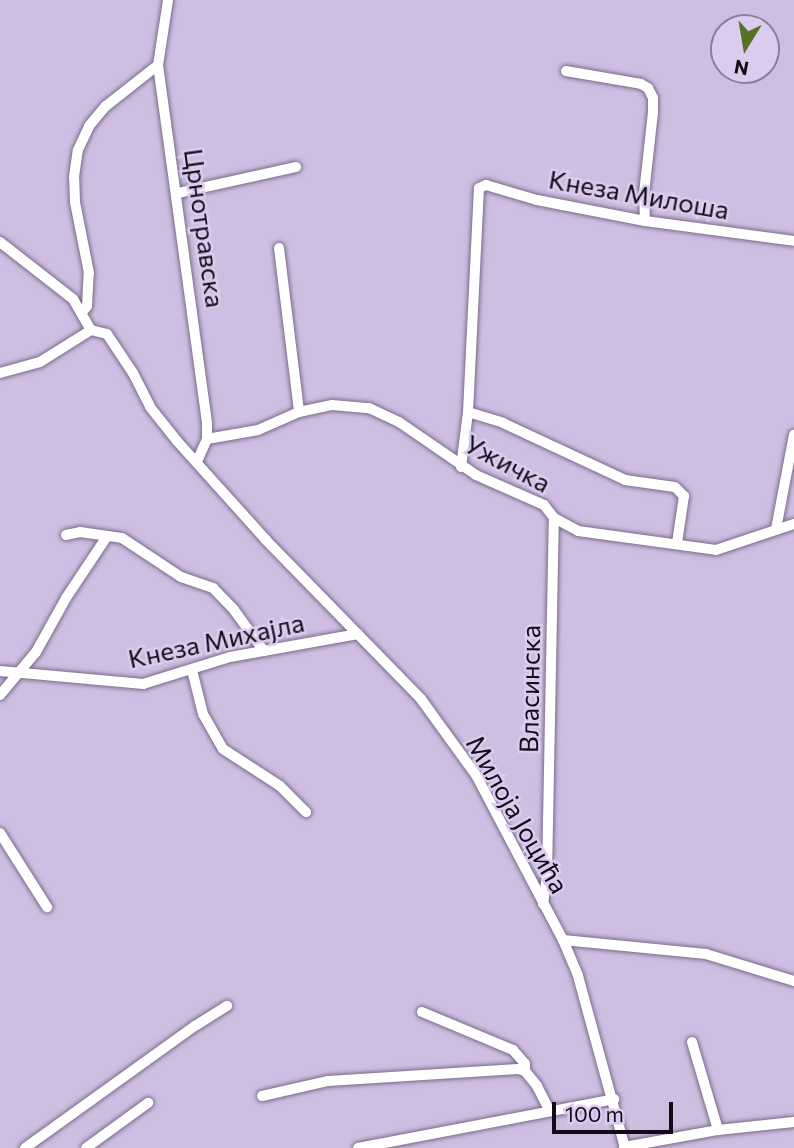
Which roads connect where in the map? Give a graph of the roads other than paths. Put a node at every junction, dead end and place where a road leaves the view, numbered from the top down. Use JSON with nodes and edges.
{"nodes":[{"id":1,"x":168,"y":0,"type":"edge"},
{"id":2,"x":158,"y":65,"type":"junction"},
{"id":3,"x":566,"y":71,"type":"dead end"},
{"id":4,"x":296,"y":167,"type":"dead end"},
{"id":5,"x":178,"y":193,"type":"junction"},
{"id":6,"x":645,"y":221,"type":"junction"},
{"id":7,"x":794,"y":241,"type":"edge"},
{"id":8,"x":0,"y":242,"type":"edge"},
{"id":9,"x":279,"y":248,"type":"dead end"},
{"id":10,"x":83,"y":311,"type":"junction"},
{"id":11,"x":91,"y":330,"type":"junction"},
{"id":12,"x":0,"y":373,"type":"edge"},
{"id":13,"x":299,"y":412,"type":"junction"},
{"id":14,"x":468,"y":412,"type":"junction"},
{"id":15,"x":794,"y":435,"type":"edge"},
{"id":16,"x":206,"y":439,"type":"junction"},
{"id":17,"x":197,"y":461,"type":"junction"},
{"id":18,"x":461,"y":467,"type":"junction"},
{"id":19,"x":554,"y":518,"type":"junction"},
{"id":20,"x":794,"y":524,"type":"edge"},
{"id":21,"x":776,"y":529,"type":"junction"},
{"id":22,"x":66,"y":535,"type":"dead end"},
{"id":23,"x":106,"y":538,"type":"junction"},
{"id":24,"x":677,"y":543,"type":"junction"},
{"id":25,"x":358,"y":634,"type":"junction"},
{"id":26,"x":264,"y":651,"type":"junction"},
{"id":27,"x":192,"y":670,"type":"junction"},
{"id":28,"x":0,"y":671,"type":"edge"},
{"id":29,"x":21,"y":672,"type":"junction"},
{"id":30,"x":0,"y":695,"type":"edge"},
{"id":31,"x":306,"y":812,"type":"dead end"},
{"id":32,"x":0,"y":833,"type":"edge"},
{"id":33,"x":543,"y":904,"type":"junction"},
{"id":34,"x":47,"y":907,"type":"dead end"},
{"id":35,"x":563,"y":940,"type":"junction"},
{"id":36,"x":794,"y":981,"type":"edge"},
{"id":37,"x":227,"y":1006,"type":"dead end"},
{"id":38,"x":422,"y":1012,"type":"dead end"},
{"id":39,"x":692,"y":1042,"type":"dead end"},
{"id":40,"x":525,"y":1071,"type":"junction"},
{"id":41,"x":262,"y":1096,"type":"dead end"},
{"id":42,"x":614,"y":1099,"type":"junction"},
{"id":43,"x":148,"y":1103,"type":"dead end"},
{"id":44,"x":549,"y":1110,"type":"junction"},
{"id":45,"x":794,"y":1122,"type":"edge"},
{"id":46,"x":718,"y":1130,"type":"junction"},
{"id":47,"x":25,"y":1148,"type":"edge"},
{"id":48,"x":86,"y":1148,"type":"edge"},
{"id":49,"x":358,"y":1148,"type":"edge"},
{"id":50,"x":624,"y":1148,"type":"edge"}],
"edges":[{"from":1,"to":2,"type":"street","name":"Црнотравска"},
{"from":2,"to":5,"type":"street","name":"Црнотравска"},
{"from":2,"to":10,"type":"street"},
{"from":3,"to":6,"type":"street"},
{"from":4,"to":5,"type":"street"},
{"from":5,"to":16,"type":"street","name":"Црнотравска"},
{"from":6,"to":7,"type":"street","name":"Кнеза Милоша"},
{"from":6,"to":14,"type":"street","name":"Кнеза Милоша"},
{"from":8,"to":10,"type":"street"},
{"from":9,"to":13,"type":"street"},
{"from":10,"to":11,"type":"street"},
{"from":11,"to":12,"type":"street"},
{"from":11,"to":17,"type":"street","name":"Милоја Јоцића"},
{"from":13,"to":16,"type":"street","name":"Ужичка"},
{"from":13,"to":18,"type":"street","name":"Ужичка"},
{"from":14,"to":18,"type":"street"},
{"from":14,"to":24,"type":"street"},
{"from":15,"to":21,"type":"street"},
{"from":16,"to":17,"type":"street","name":"Црнотравска"},
{"from":17,"to":25,"type":"street","name":"Милоја Јоцића"},
{"from":18,"to":19,"type":"street","name":"Ужичка"},
{"from":19,"to":24,"type":"street","name":"Ужичка"},
{"from":19,"to":33,"type":"street","name":"Власинска"},
{"from":20,"to":21,"type":"street","name":"Ужичка"},
{"from":21,"to":24,"type":"street","name":"Ужичка"},
{"from":22,"to":23,"type":"street"},
{"from":23,"to":26,"type":"street"},
{"from":23,"to":29,"type":"street"},
{"from":25,"to":26,"type":"street","name":"Кнеза Михајла"},
{"from":25,"to":33,"type":"street","name":"Милоја Јоцића"},
{"from":26,"to":27,"type":"street","name":"Кнеза Михајла"},
{"from":27,"to":29,"type":"street","name":"Кнеза Михајла"},
{"from":27,"to":31,"type":"street"},
{"from":28,"to":29,"type":"street","name":"Кнеза Михајла"},
{"from":29,"to":30,"type":"street"},
{"from":32,"to":34,"type":"street"},
{"from":33,"to":35,"type":"street","name":"Милоја Јоцића"},
{"from":35,"to":36,"type":"street"},
{"from":35,"to":42,"type":"street","name":"Милоја Јоцића"},
{"from":37,"to":47,"type":"street"},
{"from":38,"to":40,"type":"street"},
{"from":39,"to":46,"type":"street"},
{"from":40,"to":41,"type":"street"},
{"from":40,"to":44,"type":"street"},
{"from":42,"to":44,"type":"street"},
{"from":42,"to":50,"type":"street","name":"Милоја Јоцића"},
{"from":43,"to":48,"type":"street"},
{"from":44,"to":49,"type":"street"},
{"from":45,"to":46,"type":"street"},
{"from":46,"to":50,"type":"street"}]}
